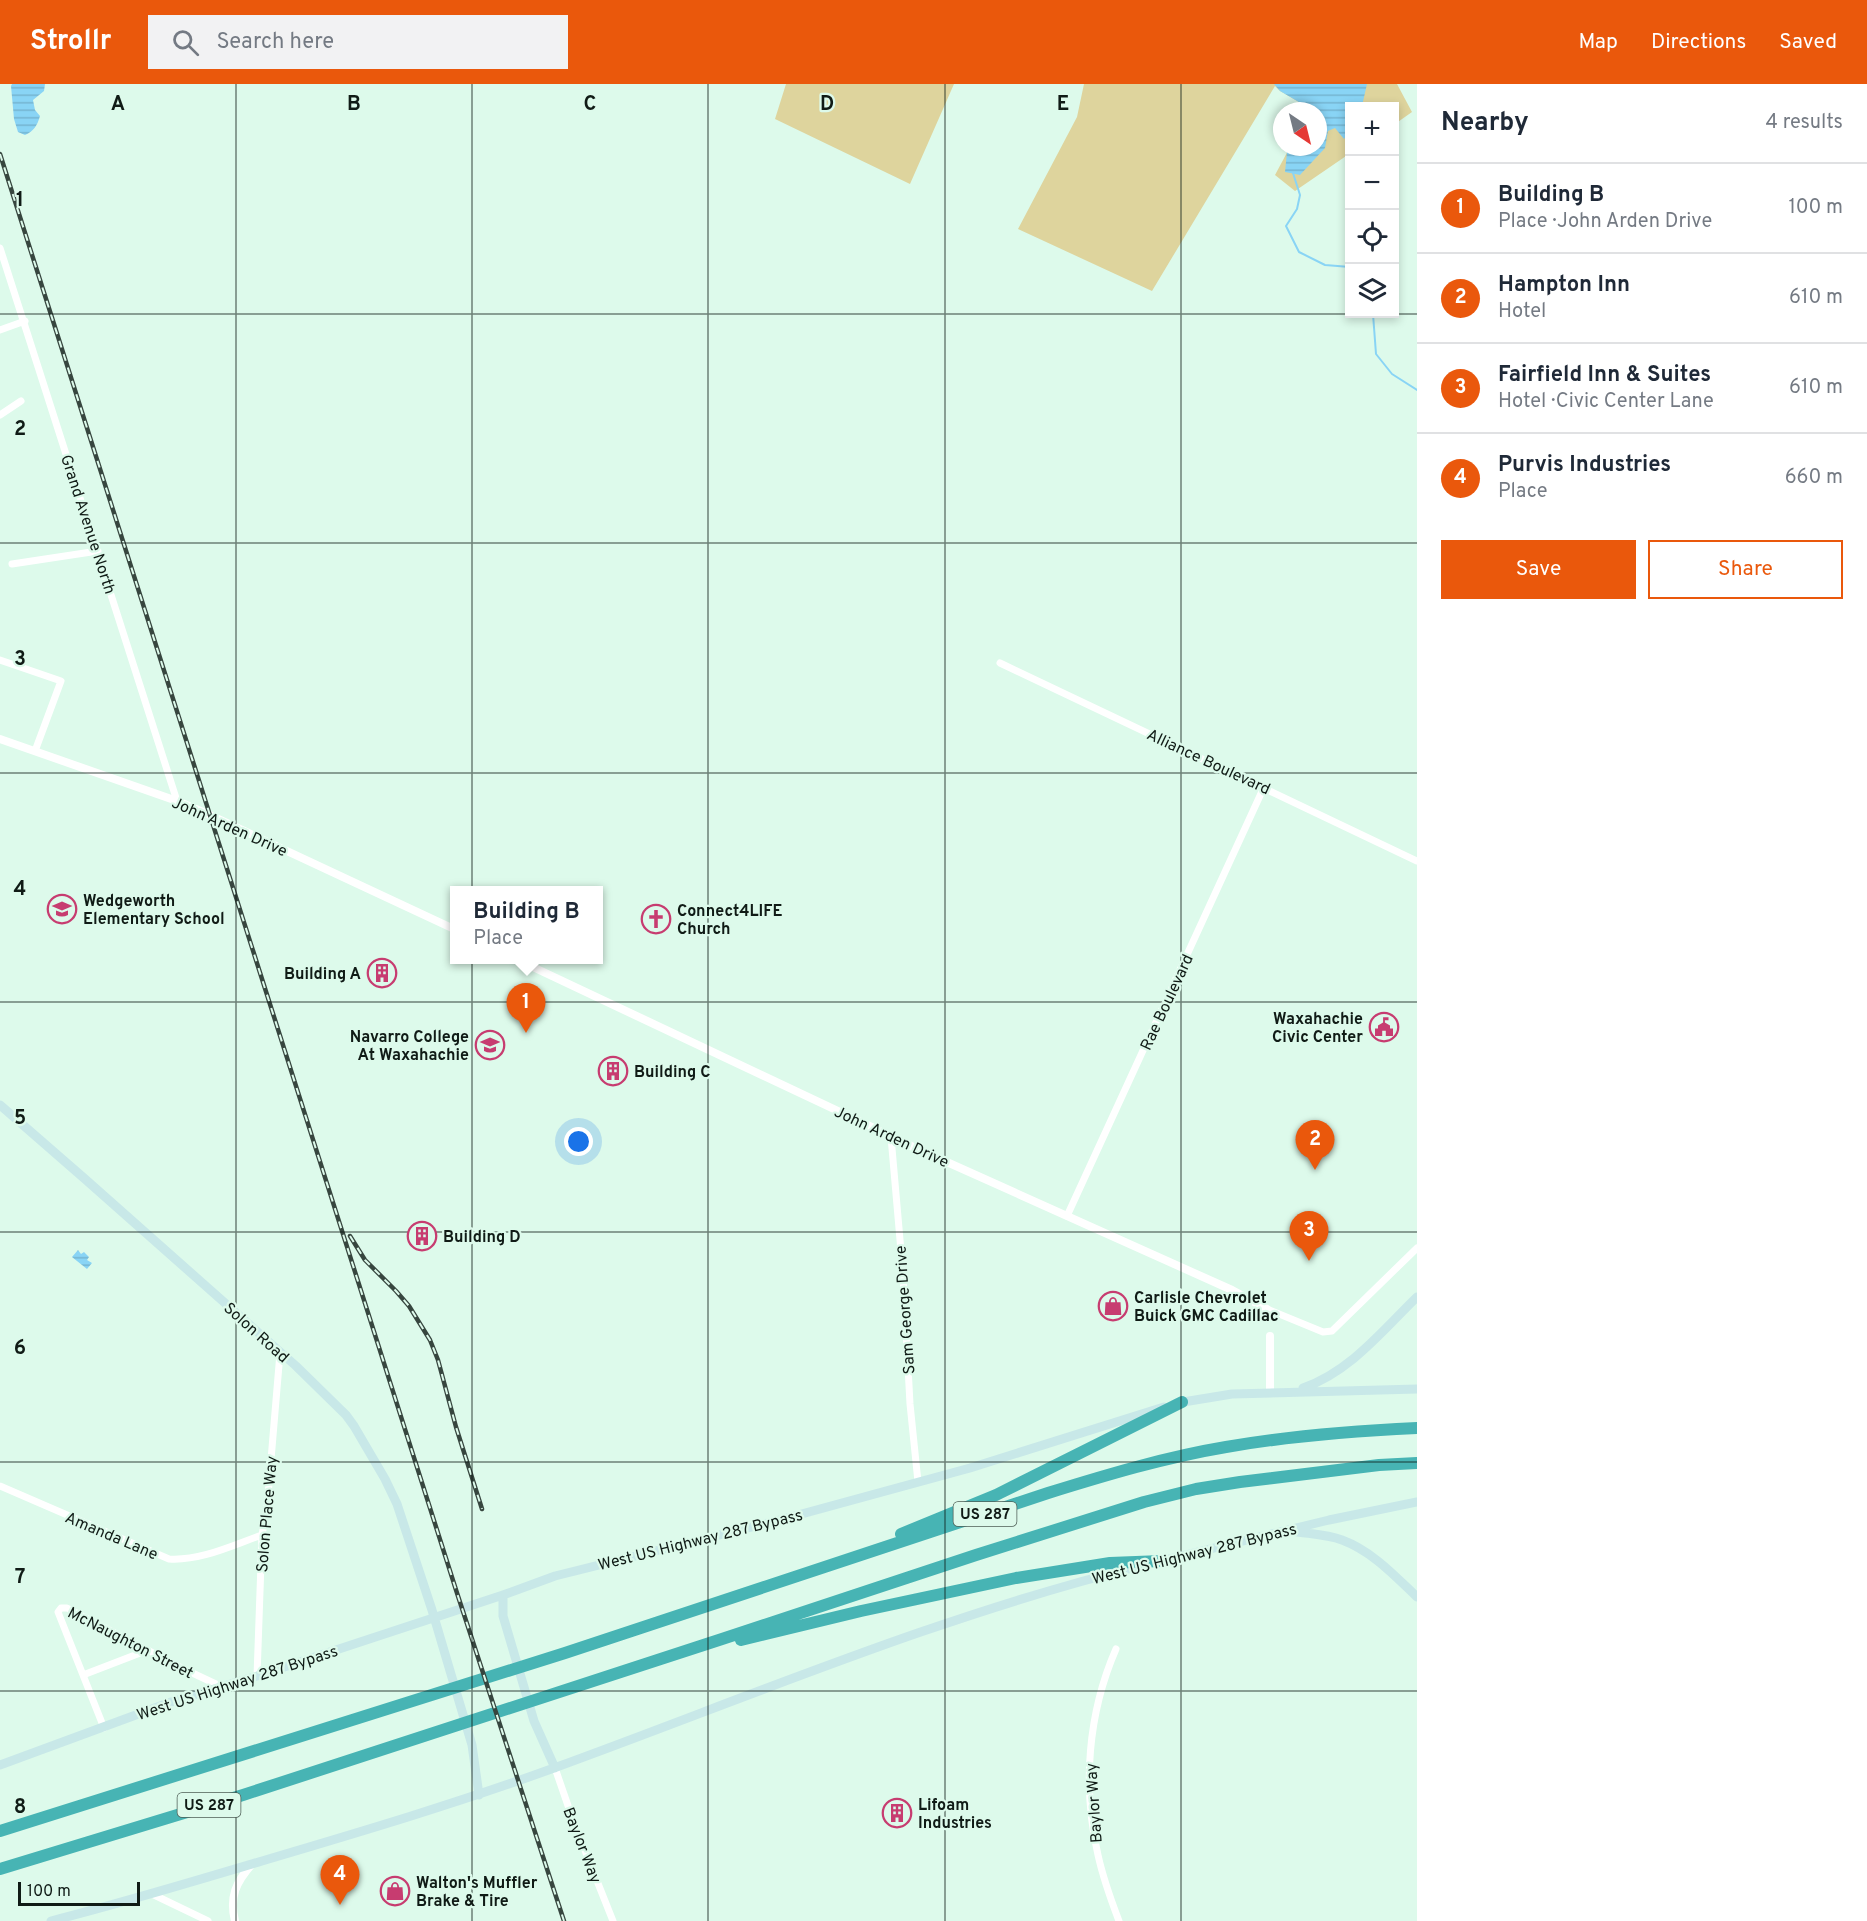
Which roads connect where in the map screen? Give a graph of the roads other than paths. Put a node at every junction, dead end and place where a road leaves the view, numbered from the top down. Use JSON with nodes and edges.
{"nodes":[{"id":1,"x":0,"y":248,"type":"edge"},
{"id":2,"x":25,"y":321,"type":"junction"},
{"id":3,"x":0,"y":330,"type":"edge"},
{"id":4,"x":21,"y":401,"type":"dead end"},
{"id":5,"x":0,"y":415,"type":"edge"},
{"id":6,"x":98,"y":551,"type":"junction"},
{"id":7,"x":12,"y":564,"type":"dead end"},
{"id":8,"x":0,"y":660,"type":"edge"},
{"id":9,"x":1000,"y":663,"type":"dead end"},
{"id":10,"x":0,"y":739,"type":"edge"},
{"id":11,"x":35,"y":751,"type":"junction"},
{"id":12,"x":1264,"y":787,"type":"junction"},
{"id":13,"x":177,"y":801,"type":"junction"},
{"id":14,"x":1417,"y":861,"type":"edge"},
{"id":15,"x":450,"y":927,"type":"edge"},
{"id":16,"x":527,"y":964,"type":"edge"},
{"id":17,"x":0,"y":1106,"type":"edge"},
{"id":18,"x":891,"y":1137,"type":"junction"},
{"id":19,"x":1067,"y":1216,"type":"junction"},
{"id":20,"x":1417,"y":1248,"type":"edge"},
{"id":21,"x":1417,"y":1296,"type":"edge"},
{"id":22,"x":1267,"y":1309,"type":"joint"},
{"id":23,"x":1270,"y":1336,"type":"dead end"},
{"id":24,"x":280,"y":1353,"type":"junction"},
{"id":25,"x":1417,"y":1389,"type":"edge"},
{"id":26,"x":1294,"y":1391,"type":"junction"},
{"id":27,"x":1270,"y":1392,"type":"junction"},
{"id":28,"x":1182,"y":1402,"type":"junction"},
{"id":29,"x":1417,"y":1428,"type":"edge"},
{"id":30,"x":1417,"y":1463,"type":"edge"},
{"id":31,"x":918,"y":1482,"type":"junction"},
{"id":32,"x":0,"y":1486,"type":"edge"},
{"id":33,"x":1417,"y":1502,"type":"edge"},
{"id":34,"x":1285,"y":1531,"type":"junction"},
{"id":35,"x":262,"y":1535,"type":"junction"},
{"id":36,"x":1162,"y":1561,"type":"junction"},
{"id":37,"x":796,"y":1578,"type":"junction"},
{"id":38,"x":503,"y":1595,"type":"junction"},
{"id":39,"x":1417,"y":1597,"type":"edge"},
{"id":40,"x":433,"y":1617,"type":"junction"},
{"id":41,"x":722,"y":1639,"type":"junction"},
{"id":42,"x":1116,"y":1649,"type":"dead end"},
{"id":43,"x":148,"y":1650,"type":"junction"},
{"id":44,"x":83,"y":1676,"type":"junction"},
{"id":45,"x":257,"y":1676,"type":"junction"},
{"id":46,"x":220,"y":1686,"type":"junction"},
{"id":47,"x":104,"y":1728,"type":"junction"},
{"id":48,"x":0,"y":1765,"type":"edge"},
{"id":49,"x":555,"y":1768,"type":"junction"},
{"id":50,"x":479,"y":1795,"type":"junction"},
{"id":51,"x":0,"y":1831,"type":"edge"},
{"id":52,"x":252,"y":1864,"type":"junction"},
{"id":53,"x":0,"y":1869,"type":"edge"},
{"id":54,"x":152,"y":1894,"type":"junction"},
{"id":55,"x":51,"y":1921,"type":"edge"},
{"id":56,"x":208,"y":1921,"type":"edge"},
{"id":57,"x":235,"y":1921,"type":"edge"},
{"id":58,"x":613,"y":1921,"type":"edge"},
{"id":59,"x":1119,"y":1921,"type":"edge"}],
"edges":[{"from":1,"to":2,"type":"street","name":"Grand Avenue North"},
{"from":2,"to":3,"type":"street"},
{"from":2,"to":6,"type":"street","name":"Grand Avenue North"},
{"from":4,"to":5,"type":"street"},
{"from":6,"to":7,"type":"street"},
{"from":6,"to":13,"type":"street","name":"Grand Avenue North"},
{"from":8,"to":11,"type":"street"},
{"from":9,"to":12,"type":"street","name":"Alliance Boulevard"},
{"from":10,"to":11,"type":"street","name":"John Arden Drive"},
{"from":11,"to":13,"type":"street","name":"John Arden Drive"},
{"from":12,"to":14,"type":"street","name":"Alliance Boulevard"},
{"from":12,"to":19,"type":"street","name":"Rae Boulevard"},
{"from":13,"to":15,"type":"street","name":"John Arden Drive"},
{"from":16,"to":18,"type":"street","name":"John Arden Drive"},
{"from":17,"to":24,"type":"main road","name":"Solon Road"},
{"from":18,"to":19,"type":"street","name":"John Arden Drive"},
{"from":18,"to":31,"type":"street","name":"Sam George Drive"},
{"from":19,"to":22,"type":"street","name":"John Arden Drive"},
{"from":20,"to":22,"type":"street"},
{"from":21,"to":26,"type":"main road"},
{"from":23,"to":27,"type":"street"},
{"from":24,"to":35,"type":"street","name":"Solon Place Way"},
{"from":24,"to":40,"type":"main road","name":"Solon Road"},
{"from":25,"to":26,"type":"main road","name":"West US Highway 287 Bypass"},
{"from":26,"to":27,"type":"main road","name":"West US Highway 287 Bypass"},
{"from":27,"to":28,"type":"main road","name":"West US Highway 287 Bypass"},
{"from":28,"to":31,"type":"main road","name":"West US Highway 287 Bypass"},
{"from":28,"to":37,"type":"highway"},
{"from":29,"to":37,"type":"highway","number":"US 287"},
{"from":30,"to":41,"type":"highway","number":"US 287"},
{"from":31,"to":38,"type":"main road","name":"West US Highway 287 Bypass"},
{"from":32,"to":35,"type":"street","name":"Amanda Lane"},
{"from":33,"to":34,"type":"main road","name":"West US Highway 287 Bypass"},
{"from":34,"to":36,"type":"main road","name":"West US Highway 287 Bypass"},
{"from":34,"to":39,"type":"main road"},
{"from":35,"to":45,"type":"street","name":"Solon Place Way"},
{"from":36,"to":41,"type":"highway"},
{"from":36,"to":49,"type":"main road","name":"West US Highway 287 Bypass"},
{"from":37,"to":51,"type":"highway","number":"US 287"},
{"from":38,"to":40,"type":"main road","name":"West US Highway 287 Bypass"},
{"from":38,"to":49,"type":"main road"},
{"from":40,"to":45,"type":"main road","name":"West US Highway 287 Bypass"},
{"from":40,"to":50,"type":"main road","name":"Solon Road"},
{"from":41,"to":53,"type":"highway","number":"US 287"},
{"from":42,"to":59,"type":"street","name":"Baylor Way"},
{"from":43,"to":44,"type":"street"},
{"from":43,"to":44,"type":"street","name":"McNaughton Street"},
{"from":43,"to":46,"type":"street","name":"McNaughton Street"},
{"from":44,"to":47,"type":"street","name":"McNaughton Street"},
{"from":45,"to":46,"type":"main road","name":"West US Highway 287 Bypass"},
{"from":46,"to":47,"type":"main road","name":"West US Highway 287 Bypass"},
{"from":47,"to":48,"type":"main road","name":"West US Highway 287 Bypass"},
{"from":49,"to":50,"type":"main road","name":"West US Highway 287 Bypass"},
{"from":49,"to":58,"type":"street","name":"Baylor Way"},
{"from":50,"to":52,"type":"main road","name":"West US Highway 287 Bypass"},
{"from":52,"to":54,"type":"main road","name":"West US Highway 287 Bypass"},
{"from":52,"to":57,"type":"street"},
{"from":54,"to":55,"type":"main road","name":"West US Highway 287 Bypass"},
{"from":54,"to":56,"type":"street"}]}
